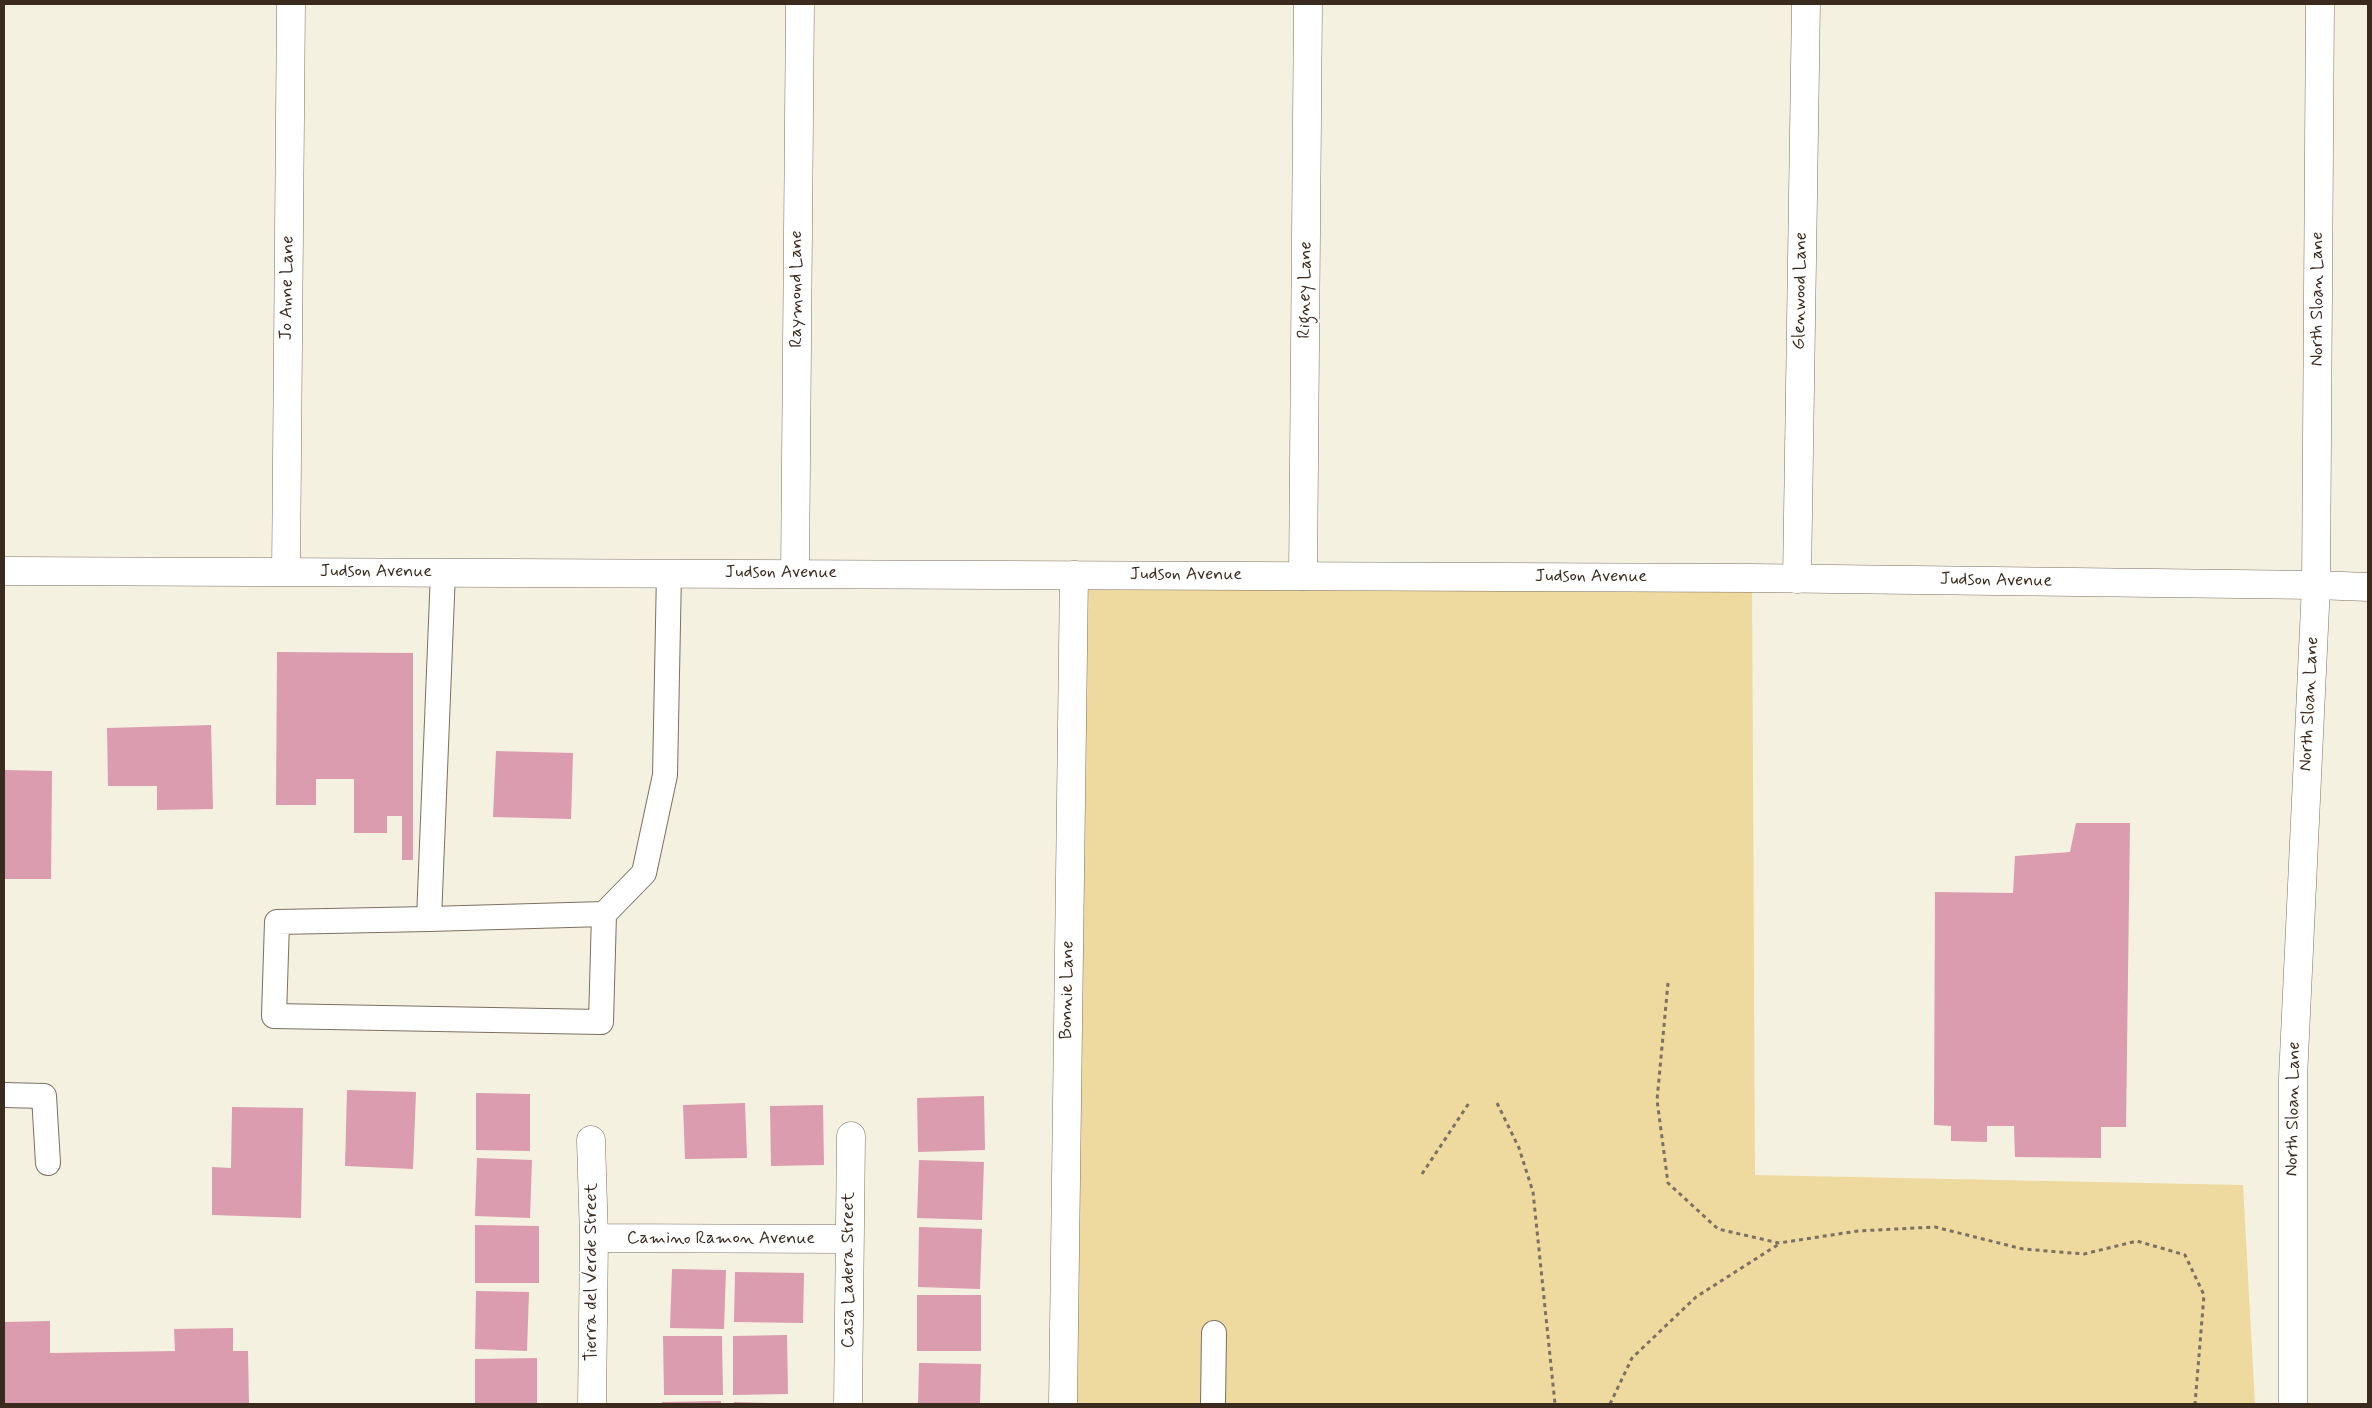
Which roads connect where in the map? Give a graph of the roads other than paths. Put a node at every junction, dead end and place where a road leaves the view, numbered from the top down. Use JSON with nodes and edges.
{"nodes":[{"id":1,"x":291,"y":4,"type":"edge"},
{"id":2,"x":800,"y":4,"type":"edge"},
{"id":3,"x":1308,"y":4,"type":"edge"},
{"id":4,"x":1806,"y":4,"type":"edge"},
{"id":5,"x":2320,"y":4,"type":"edge"},
{"id":6,"x":4,"y":570,"type":"edge"},
{"id":7,"x":286,"y":571,"type":"junction"},
{"id":8,"x":443,"y":572,"type":"junction"},
{"id":9,"x":669,"y":573,"type":"junction"},
{"id":10,"x":795,"y":574,"type":"junction"},
{"id":11,"x":1074,"y":575,"type":"junction"},
{"id":12,"x":1303,"y":576,"type":"junction"},
{"id":13,"x":1797,"y":579,"type":"junction"},
{"id":14,"x":2316,"y":585,"type":"junction"},
{"id":15,"x":2360,"y":587,"type":"edge"},
{"id":16,"x":604,"y":914,"type":"junction"},
{"id":17,"x":429,"y":919,"type":"junction"},
{"id":18,"x":4,"y":1095,"type":"edge"},
{"id":19,"x":851,"y":1136,"type":"dead end"},
{"id":20,"x":591,"y":1140,"type":"dead end"},
{"id":21,"x":48,"y":1163,"type":"dead end"},
{"id":22,"x":594,"y":1238,"type":"junction"},
{"id":23,"x":848,"y":1239,"type":"junction"},
{"id":24,"x":1214,"y":1333,"type":"dead end"},
{"id":25,"x":592,"y":1404,"type":"edge"},
{"id":26,"x":848,"y":1404,"type":"edge"},
{"id":27,"x":1063,"y":1404,"type":"edge"},
{"id":28,"x":1213,"y":1404,"type":"edge"},
{"id":29,"x":2292,"y":1404,"type":"edge"}],
"edges":[{"from":1,"to":7,"type":"street","name":"Jo Anne Lane"},
{"from":2,"to":10,"type":"street","name":"Raymond Lane"},
{"from":3,"to":12,"type":"street","name":"Rigney Lane"},
{"from":4,"to":13,"type":"street","name":"Glenwood Lane"},
{"from":5,"to":14,"type":"street","name":"North Sloan Lane"},
{"from":6,"to":7,"type":"street","name":"Judson Avenue"},
{"from":7,"to":8,"type":"street","name":"Judson Avenue"},
{"from":8,"to":9,"type":"street","name":"Judson Avenue"},
{"from":8,"to":17,"type":"lane"},
{"from":9,"to":10,"type":"street","name":"Judson Avenue"},
{"from":9,"to":16,"type":"lane"},
{"from":10,"to":11,"type":"street","name":"Judson Avenue"},
{"from":11,"to":12,"type":"street","name":"Judson Avenue"},
{"from":11,"to":27,"type":"street","name":"Bonnie Lane"},
{"from":12,"to":13,"type":"street","name":"Judson Avenue"},
{"from":13,"to":14,"type":"street","name":"Judson Avenue"},
{"from":14,"to":15,"type":"street","name":"Judson Avenue"},
{"from":14,"to":29,"type":"street","name":"North Sloan Lane"},
{"from":16,"to":17,"type":"lane"},
{"from":16,"to":17,"type":"lane"},
{"from":18,"to":21,"type":"lane"},
{"from":19,"to":23,"type":"street","name":"Casa Ladera Street"},
{"from":20,"to":22,"type":"street","name":"Tierra del Verde Street"},
{"from":22,"to":23,"type":"street","name":"Camino Ramon Avenue"},
{"from":22,"to":25,"type":"street","name":"Tierra del Verde Street"},
{"from":23,"to":26,"type":"street","name":"Casa Ladera Street"},
{"from":24,"to":28,"type":"lane"}]}
